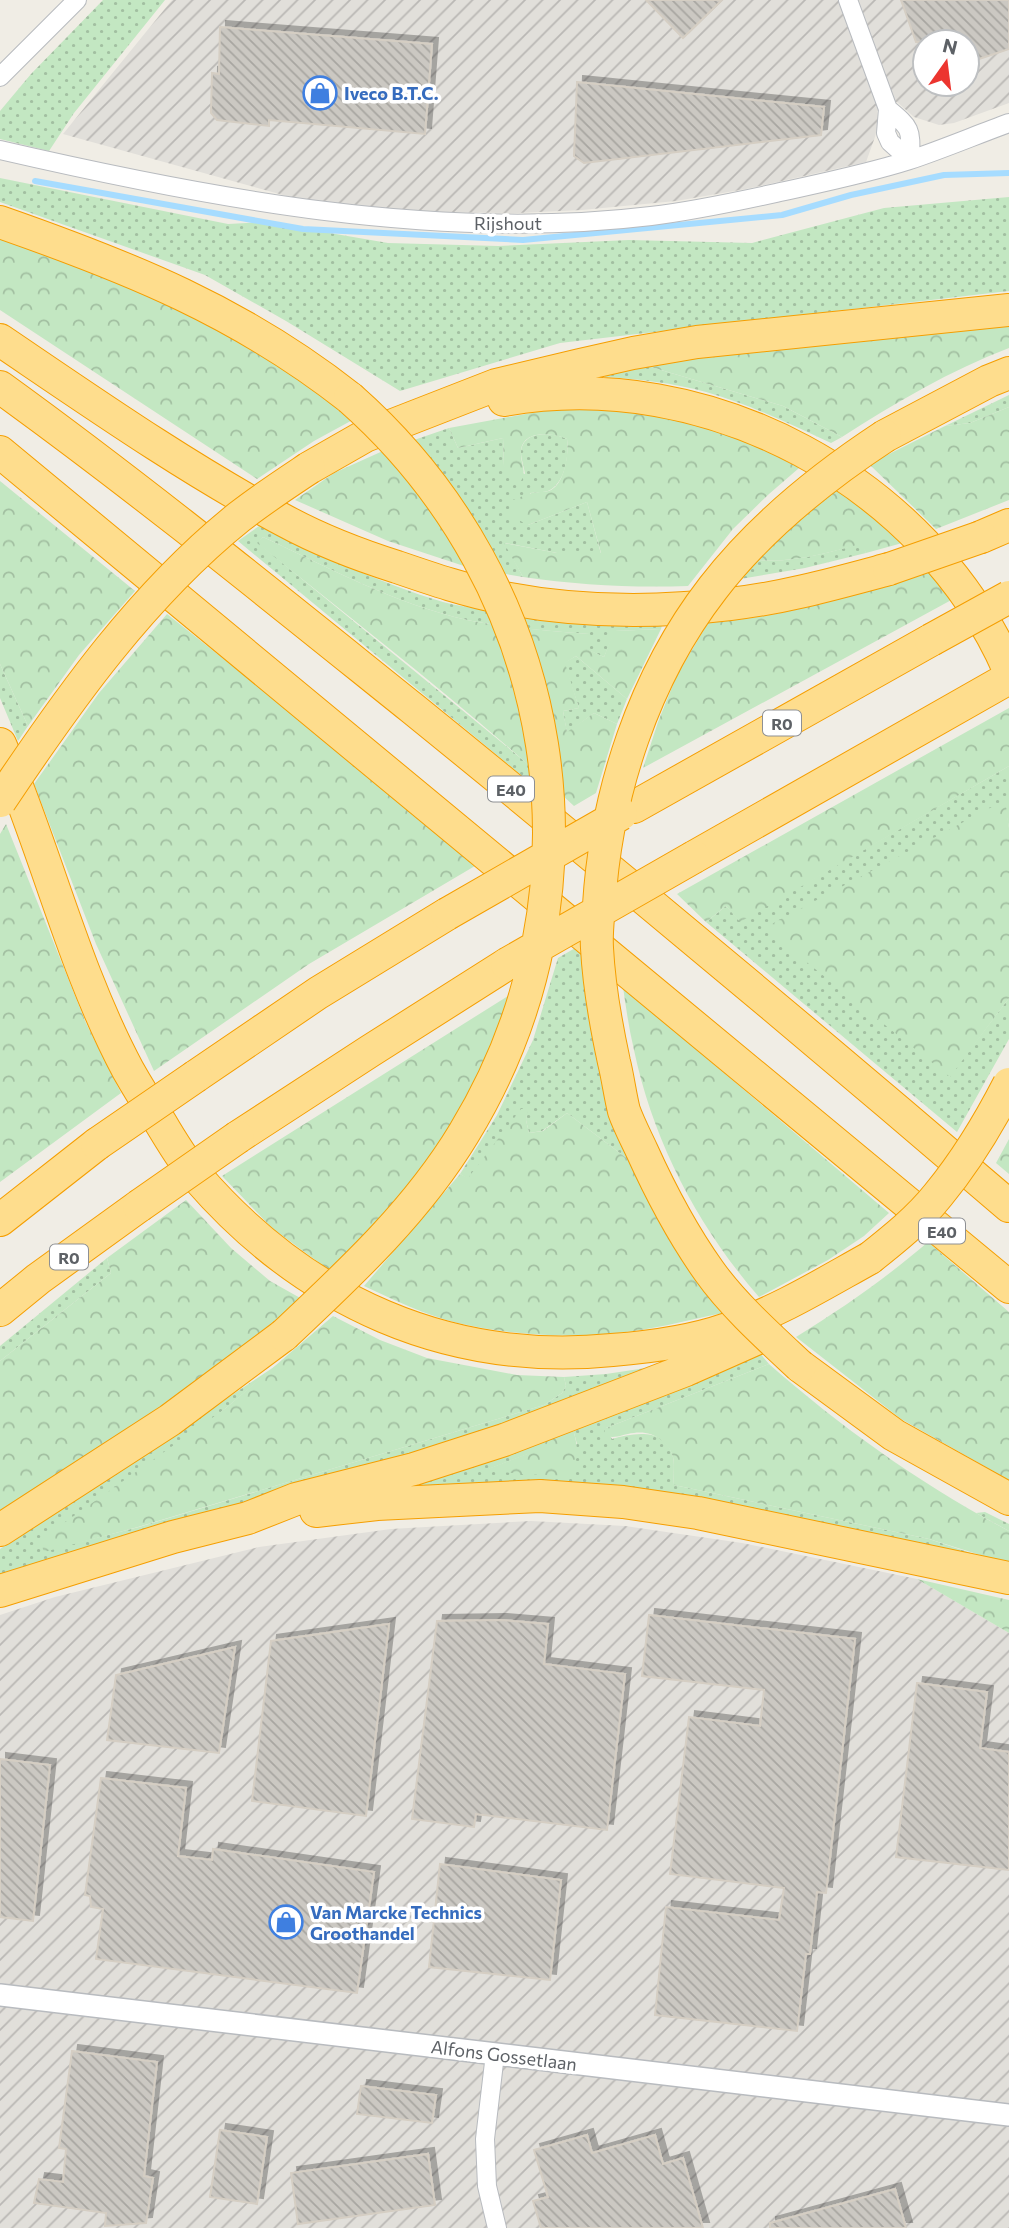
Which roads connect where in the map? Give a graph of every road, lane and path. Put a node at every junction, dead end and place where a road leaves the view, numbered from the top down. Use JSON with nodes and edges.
{"nodes":[{"id":1,"x":77,"y":0,"type":"edge"},
{"id":2,"x":848,"y":0,"type":"edge"},
{"id":3,"x":0,"y":77,"type":"edge"},
{"id":4,"x":1009,"y":123,"type":"edge"},
{"id":5,"x":0,"y":150,"type":"edge"},
{"id":6,"x":910,"y":160,"type":"junction"},
{"id":7,"x":0,"y":222,"type":"edge"},
{"id":8,"x":1009,"y":310,"type":"edge"},
{"id":9,"x":0,"y":340,"type":"edge"},
{"id":10,"x":1009,"y":373,"type":"edge"},
{"id":11,"x":0,"y":387,"type":"edge"},
{"id":12,"x":420,"y":416,"type":"junction"},
{"id":13,"x":0,"y":452,"type":"edge"},
{"id":14,"x":995,"y":531,"type":"edge"},
{"id":15,"x":1009,"y":597,"type":"edge"},
{"id":16,"x":1009,"y":670,"type":"edge"},
{"id":17,"x":1009,"y":677,"type":"edge"},
{"id":18,"x":0,"y":744,"type":"edge"},
{"id":19,"x":0,"y":801,"type":"edge"},
{"id":20,"x":1009,"y":1084,"type":"edge"},
{"id":21,"x":1009,"y":1206,"type":"edge"},
{"id":22,"x":0,"y":1220,"type":"edge"},
{"id":23,"x":870,"y":1258,"type":"junction"},
{"id":24,"x":1009,"y":1287,"type":"edge"},
{"id":25,"x":0,"y":1310,"type":"edge"},
{"id":26,"x":1009,"y":1499,"type":"edge"},
{"id":27,"x":248,"y":1518,"type":"junction"},
{"id":28,"x":0,"y":1530,"type":"edge"},
{"id":29,"x":1009,"y":1578,"type":"edge"},
{"id":30,"x":0,"y":1591,"type":"edge"},
{"id":31,"x":0,"y":1995,"type":"edge"},
{"id":32,"x":495,"y":2053,"type":"junction"},
{"id":33,"x":1009,"y":2115,"type":"edge"},
{"id":34,"x":497,"y":2228,"type":"edge"}],
"edges":[{"from":1,"to":3,"type":"street"},
{"from":2,"to":6,"type":"street"},
{"from":4,"to":6,"type":"street","name":"Rijshout"},
{"from":5,"to":6,"type":"street","name":"Rijshout"},
{"from":7,"to":28,"type":"highway","bridge":true},
{"from":8,"to":12,"type":"highway"},
{"from":9,"to":14,"type":"highway","bridge":true},
{"from":10,"to":26,"type":"highway","bridge":true},
{"from":11,"to":21,"type":"highway","number":"E40"},
{"from":12,"to":16,"type":"highway"},
{"from":12,"to":19,"type":"highway","bridge":true},
{"from":13,"to":24,"type":"highway","number":"E40"},
{"from":15,"to":22,"type":"highway","number":"R0","bridge":true},
{"from":17,"to":25,"type":"highway","number":"R0","bridge":true},
{"from":18,"to":23,"type":"highway"},
{"from":20,"to":23,"type":"highway","bridge":true},
{"from":23,"to":27,"type":"highway"},
{"from":27,"to":29,"type":"highway"},
{"from":27,"to":30,"type":"highway"},
{"from":31,"to":32,"type":"street","name":"Alfons Gossetlaan"},
{"from":32,"to":33,"type":"street","name":"Alfons Gossetlaan"},
{"from":32,"to":34,"type":"street"}]}
